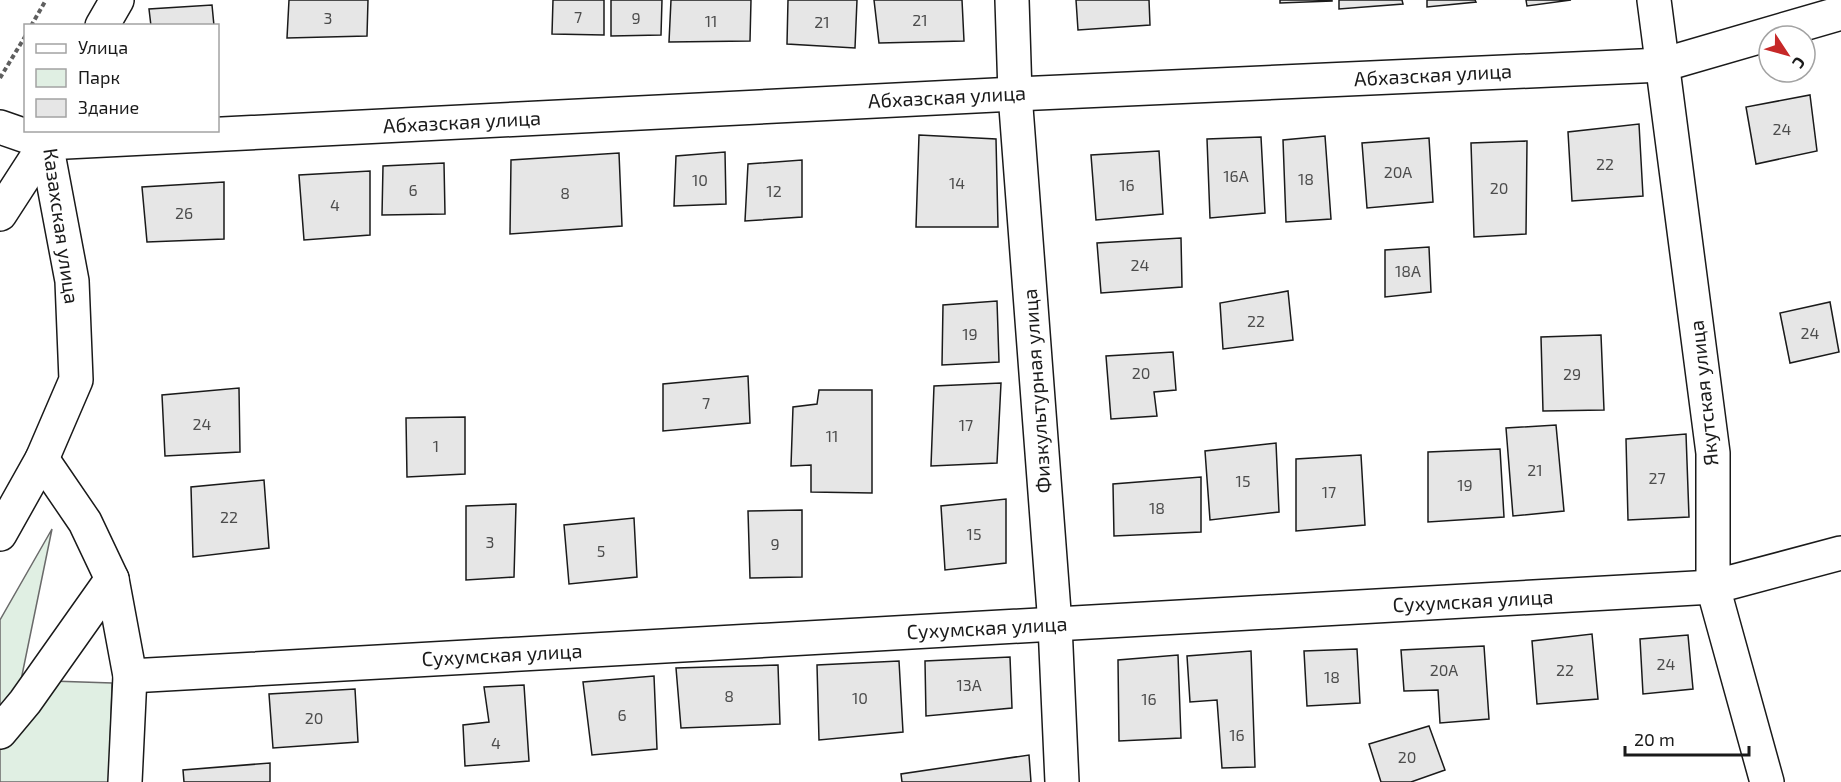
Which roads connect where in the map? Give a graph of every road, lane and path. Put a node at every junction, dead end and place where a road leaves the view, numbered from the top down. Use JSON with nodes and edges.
{"nodes":[{"id":1,"x":46,"y":0,"type":"edge"},
{"id":2,"x":117,"y":0,"type":"edge"},
{"id":3,"x":1012,"y":0,"type":"edge"},
{"id":4,"x":1654,"y":0,"type":"edge"},
{"id":5,"x":1841,"y":13,"type":"edge"},
{"id":6,"x":32,"y":24,"type":"edge"},
{"id":7,"x":103,"y":24,"type":"edge"},
{"id":8,"x":24,"y":38,"type":"edge"},
{"id":9,"x":1662,"y":65,"type":"junction"},
{"id":10,"x":0,"y":78,"type":"edge"},
{"id":11,"x":1015,"y":94,"type":"junction"},
{"id":12,"x":0,"y":127,"type":"edge"},
{"id":13,"x":219,"y":129,"type":"edge"},
{"id":14,"x":24,"y":132,"type":"edge"},
{"id":15,"x":24,"y":132,"type":"edge"},
{"id":16,"x":161,"y":132,"type":"edge"},
{"id":17,"x":49,"y":137,"type":"edge"},
{"id":18,"x":0,"y":214,"type":"edge"},
{"id":19,"x":42,"y":459,"type":"junction"},
{"id":20,"x":0,"y":534,"type":"edge"},
{"id":21,"x":1841,"y":553,"type":"edge"},
{"id":22,"x":112,"y":579,"type":"junction"},
{"id":23,"x":1713,"y":587,"type":"junction"},
{"id":24,"x":1055,"y":625,"type":"junction"},
{"id":25,"x":130,"y":676,"type":"junction"},
{"id":26,"x":0,"y":732,"type":"edge"},
{"id":27,"x":125,"y":782,"type":"edge"},
{"id":28,"x":1062,"y":782,"type":"edge"},
{"id":29,"x":1767,"y":782,"type":"edge"}],
"edges":[{"from":1,"to":6,"type":"path"},
{"from":2,"to":7,"type":"street"},
{"from":3,"to":11,"type":"street","name":"Физкультурная улица"},
{"from":4,"to":9,"type":"street","name":"Якутская улица"},
{"from":5,"to":9,"type":"street","name":"Абхазская улица"},
{"from":8,"to":10,"type":"path"},
{"from":9,"to":11,"type":"street","name":"Абхазская улица"},
{"from":9,"to":23,"type":"street","name":"Якутская улица"},
{"from":11,"to":13,"type":"street","name":"Абхазская улица"},
{"from":11,"to":24,"type":"street","name":"Физкультурная улица"},
{"from":12,"to":14,"type":"street"},
{"from":15,"to":17,"type":"street"},
{"from":16,"to":17,"type":"street","name":"Абхазская улица"},
{"from":17,"to":18,"type":"street"},
{"from":17,"to":19,"type":"street","name":"Казахская улица"},
{"from":19,"to":20,"type":"street","name":"Казахская улица"},
{"from":19,"to":22,"type":"street"},
{"from":21,"to":23,"type":"street","name":"Сухумская улица"},
{"from":22,"to":25,"type":"street"},
{"from":22,"to":26,"type":"street"},
{"from":23,"to":24,"type":"street","name":"Сухумская улица"},
{"from":23,"to":29,"type":"street","name":"Якутская улица"},
{"from":24,"to":25,"type":"street","name":"Сухумская улица"},
{"from":24,"to":28,"type":"street","name":"Физкультурная улица"},
{"from":25,"to":27,"type":"street"}]}
